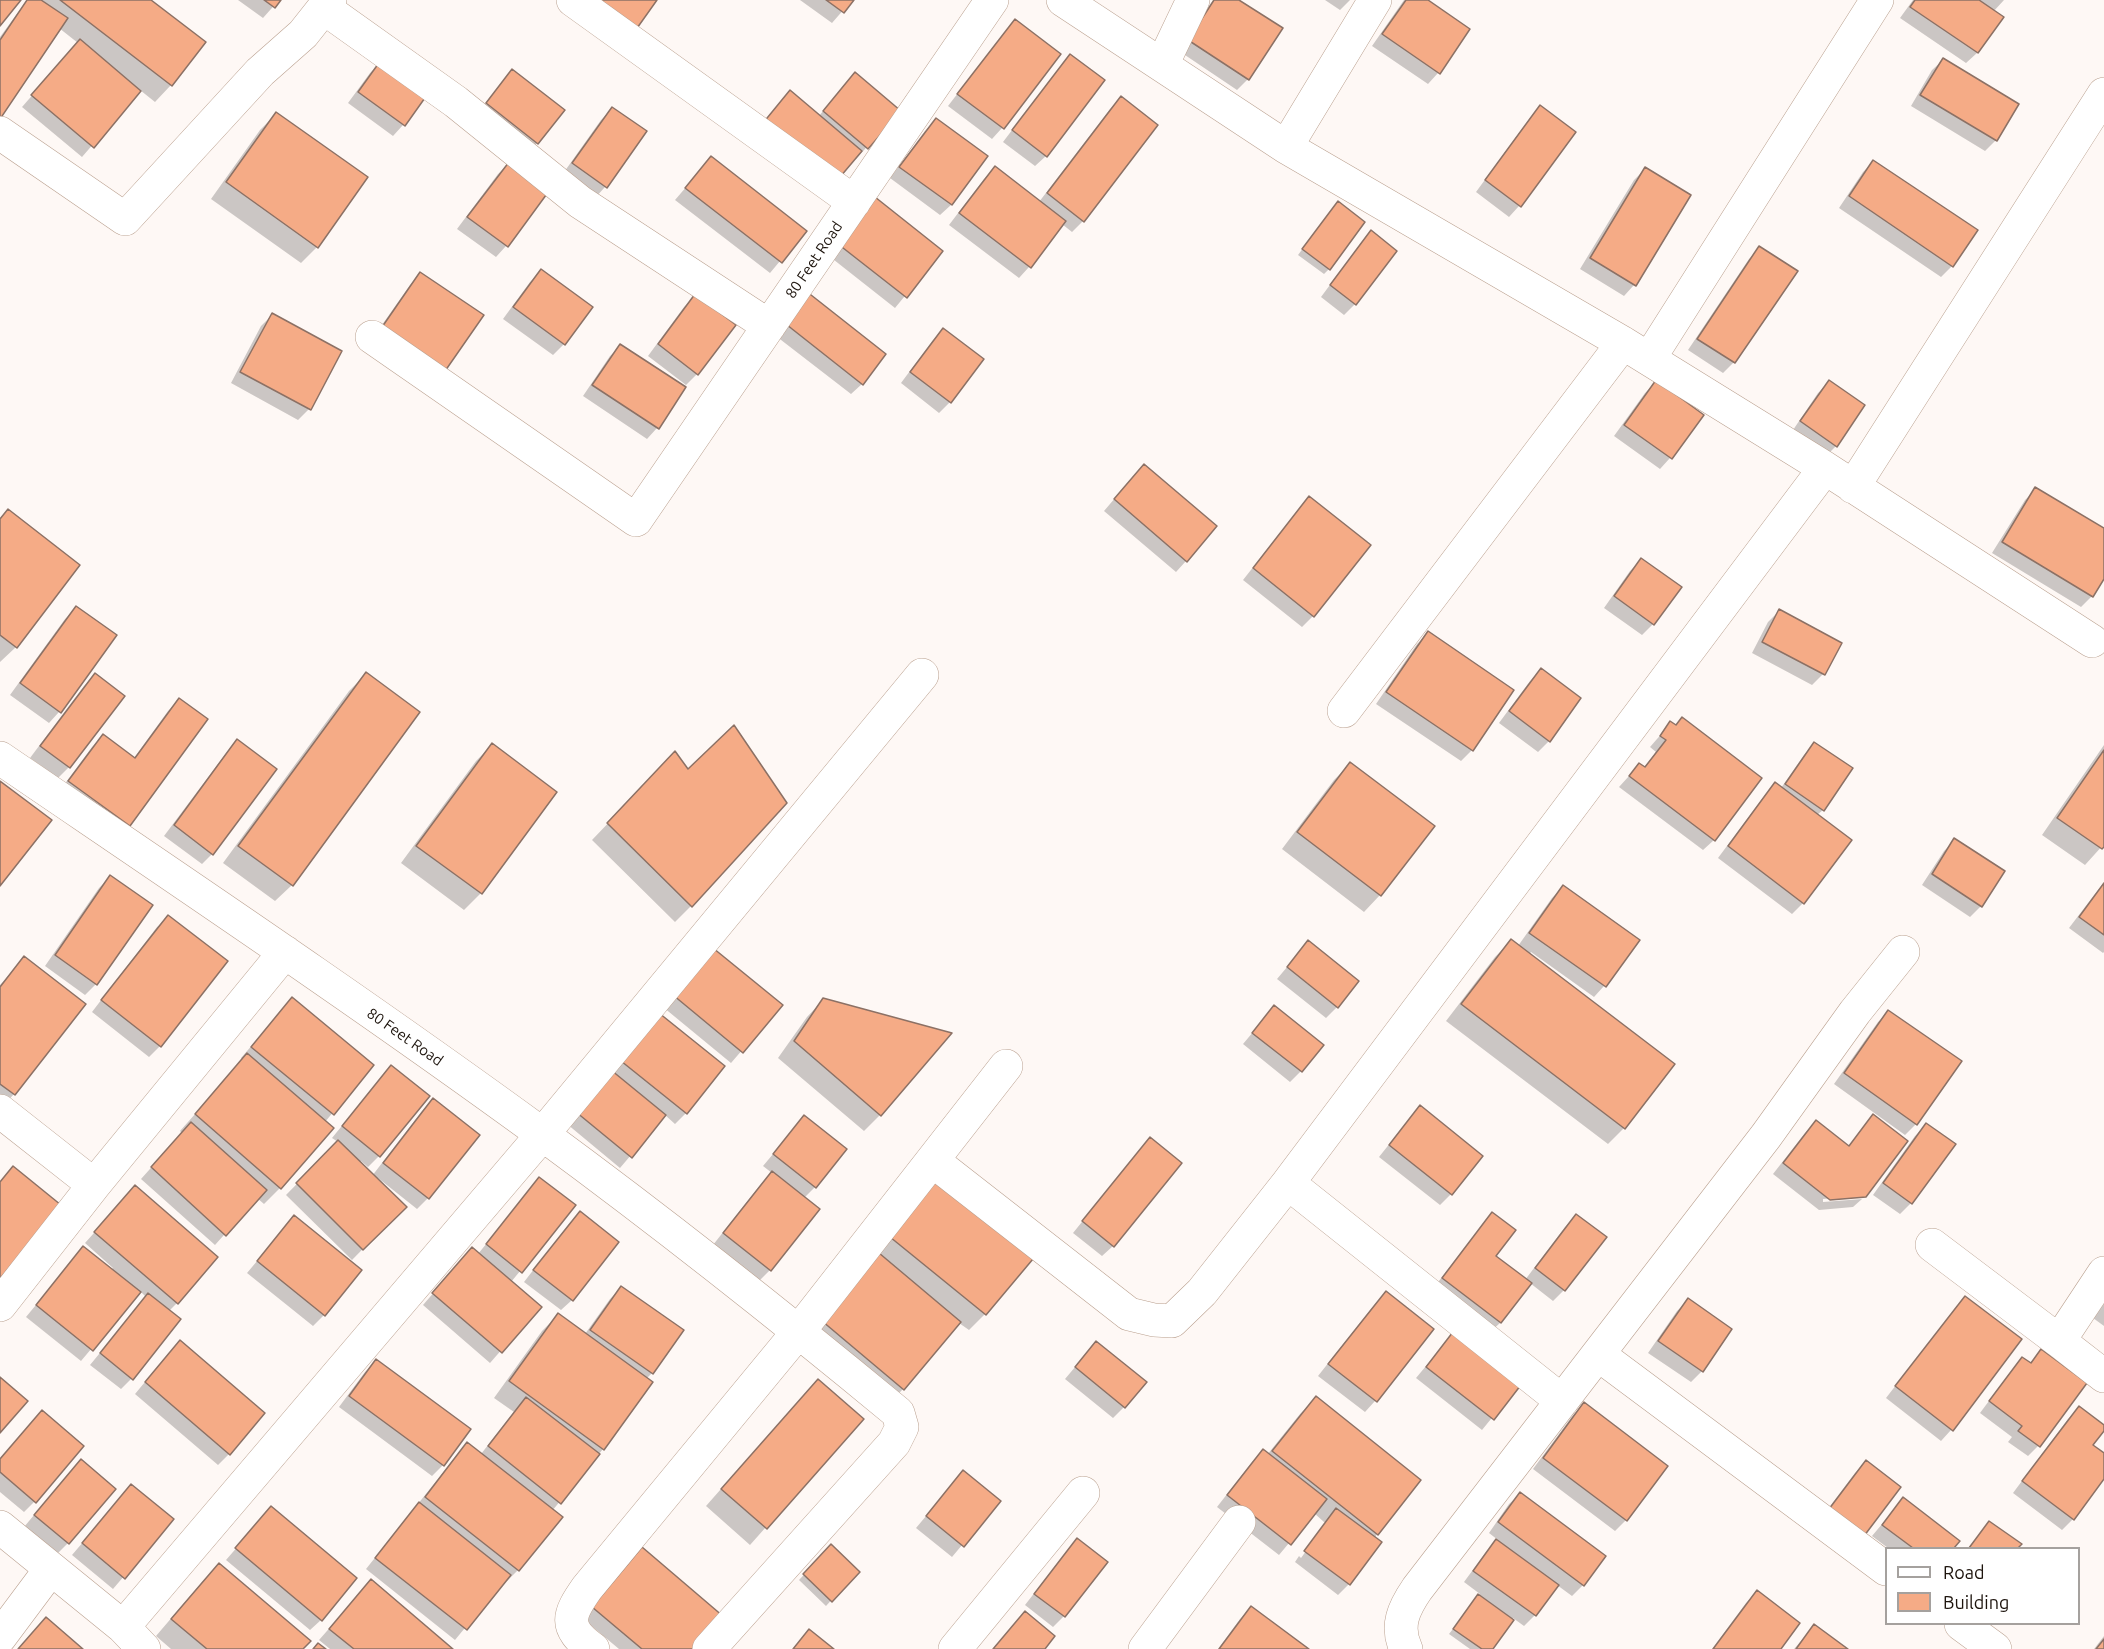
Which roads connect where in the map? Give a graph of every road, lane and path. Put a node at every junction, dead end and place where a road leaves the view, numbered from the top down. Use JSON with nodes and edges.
{"nodes":[{"id":1,"x":573,"y":0,"type":"edge"},
{"id":2,"x":992,"y":0,"type":"edge"},
{"id":3,"x":1063,"y":0,"type":"edge"},
{"id":4,"x":1193,"y":0,"type":"edge"},
{"id":5,"x":1375,"y":0,"type":"edge"},
{"id":6,"x":1877,"y":0,"type":"edge"},
{"id":7,"x":327,"y":4,"type":"edge"},
{"id":8,"x":1162,"y":65,"type":"junction"},
{"id":9,"x":2104,"y":94,"type":"edge"},
{"id":10,"x":0,"y":134,"type":"edge"},
{"id":11,"x":1286,"y":147,"type":"junction"},
{"id":12,"x":854,"y":202,"type":"junction"},
{"id":13,"x":769,"y":326,"type":"junction"},
{"id":14,"x":372,"y":338,"type":"dead end"},
{"id":15,"x":1636,"y":351,"type":"junction"},
{"id":16,"x":1825,"y":468,"type":"junction"},
{"id":17,"x":1853,"y":487,"type":"junction"},
{"id":18,"x":2100,"y":638,"type":"edge"},
{"id":19,"x":921,"y":675,"type":"dead end"},
{"id":20,"x":1344,"y":711,"type":"dead end"},
{"id":21,"x":0,"y":758,"type":"edge"},
{"id":22,"x":285,"y":952,"type":"junction"},
{"id":23,"x":1903,"y":952,"type":"dead end"},
{"id":24,"x":1006,"y":1066,"type":"dead end"},
{"id":25,"x":0,"y":1111,"type":"edge"},
{"id":26,"x":542,"y":1135,"type":"junction"},
{"id":27,"x":933,"y":1161,"type":"junction"},
{"id":28,"x":1288,"y":1182,"type":"junction"},
{"id":29,"x":94,"y":1185,"type":"junction"},
{"id":30,"x":1932,"y":1245,"type":"dead end"},
{"id":31,"x":2104,"y":1273,"type":"edge"},
{"id":32,"x":0,"y":1305,"type":"edge"},
{"id":33,"x":799,"y":1331,"type":"junction"},
{"id":34,"x":2059,"y":1341,"type":"junction"},
{"id":35,"x":1599,"y":1355,"type":"junction"},
{"id":36,"x":2104,"y":1376,"type":"edge"},
{"id":37,"x":1562,"y":1401,"type":"junction"},
{"id":38,"x":1083,"y":1493,"type":"dead end"},
{"id":39,"x":1239,"y":1522,"type":"dead end"},
{"id":40,"x":0,"y":1527,"type":"edge"},
{"id":41,"x":1885,"y":1568,"type":"edge"},
{"id":42,"x":50,"y":1570,"type":"junction"},
{"id":43,"x":1964,"y":1625,"type":"edge"},
{"id":44,"x":0,"y":1636,"type":"edge"},
{"id":45,"x":133,"y":1638,"type":"edge"},
{"id":46,"x":593,"y":1649,"type":"edge"},
{"id":47,"x":709,"y":1649,"type":"edge"},
{"id":48,"x":955,"y":1649,"type":"edge"},
{"id":49,"x":1145,"y":1649,"type":"edge"},
{"id":50,"x":1406,"y":1649,"type":"edge"},
{"id":51,"x":1995,"y":1649,"type":"edge"}],
"edges":[{"from":1,"to":12,"type":"street"},
{"from":2,"to":12,"type":"street","name":"80 Feet Road"},
{"from":3,"to":8,"type":"street"},
{"from":4,"to":8,"type":"street"},
{"from":5,"to":11,"type":"street"},
{"from":6,"to":15,"type":"street"},
{"from":7,"to":10,"type":"street"},
{"from":7,"to":13,"type":"street"},
{"from":8,"to":11,"type":"street"},
{"from":9,"to":17,"type":"street"},
{"from":11,"to":15,"type":"street"},
{"from":12,"to":13,"type":"street","name":"80 Feet Road"},
{"from":13,"to":14,"type":"street","name":"80 Feet Road"},
{"from":15,"to":16,"type":"street"},
{"from":15,"to":20,"type":"street"},
{"from":16,"to":17,"type":"street"},
{"from":16,"to":28,"type":"street"},
{"from":17,"to":18,"type":"street"},
{"from":19,"to":26,"type":"street"},
{"from":21,"to":22,"type":"street","name":"80 Feet Road"},
{"from":22,"to":26,"type":"street","name":"80 Feet Road"},
{"from":22,"to":29,"type":"street"},
{"from":23,"to":35,"type":"street"},
{"from":24,"to":27,"type":"street"},
{"from":25,"to":29,"type":"street"},
{"from":26,"to":33,"type":"street","name":"80 Feet Road"},
{"from":26,"to":45,"type":"street"},
{"from":27,"to":28,"type":"street"},
{"from":27,"to":33,"type":"street"},
{"from":28,"to":37,"type":"street"},
{"from":29,"to":32,"type":"street"},
{"from":30,"to":34,"type":"street"},
{"from":31,"to":34,"type":"street"},
{"from":33,"to":46,"type":"street"},
{"from":33,"to":47,"type":"street","name":"80 Feet Road"},
{"from":34,"to":36,"type":"street"},
{"from":35,"to":37,"type":"street"},
{"from":35,"to":41,"type":"street"},
{"from":37,"to":50,"type":"street"},
{"from":38,"to":48,"type":"street"},
{"from":39,"to":49,"type":"street"},
{"from":40,"to":42,"type":"street"},
{"from":42,"to":44,"type":"street"},
{"from":42,"to":45,"type":"street"},
{"from":43,"to":51,"type":"street"}]}
